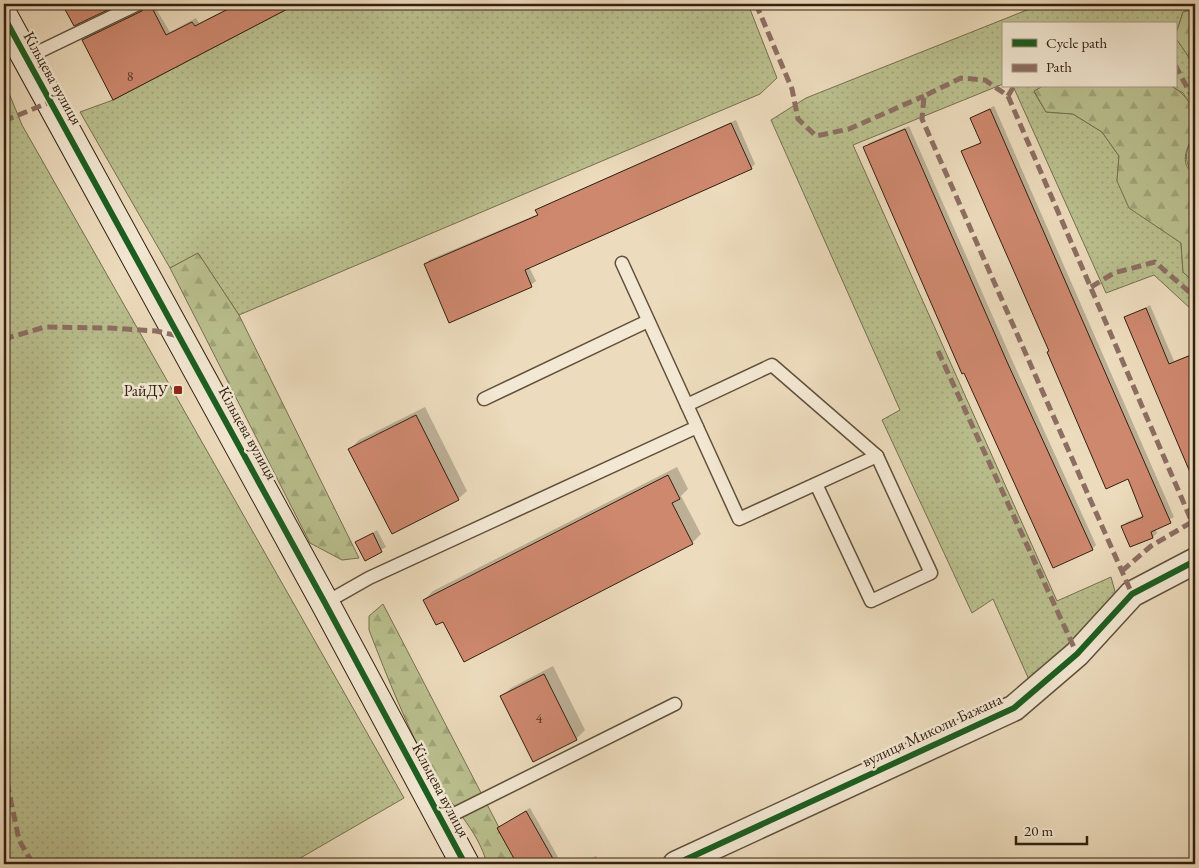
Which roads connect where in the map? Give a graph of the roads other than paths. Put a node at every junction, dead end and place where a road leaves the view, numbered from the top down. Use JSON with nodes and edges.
{"nodes":[{"id":1,"x":138,"y":4,"type":"edge"},
{"id":2,"x":4,"y":17,"type":"edge"},
{"id":3,"x":26,"y":58,"type":"junction"},
{"id":4,"x":622,"y":262,"type":"dead end"},
{"id":5,"x":648,"y":321,"type":"junction"},
{"id":6,"x":484,"y":399,"type":"dead end"},
{"id":7,"x":687,"y":405,"type":"junction"},
{"id":8,"x":697,"y":428,"type":"junction"},
{"id":9,"x":878,"y":456,"type":"junction"},
{"id":10,"x":816,"y":484,"type":"junction"},
{"id":11,"x":1195,"y":561,"type":"edge"},
{"id":12,"x":325,"y":603,"type":"junction"},
{"id":13,"x":674,"y":704,"type":"dead end"},
{"id":14,"x":442,"y":820,"type":"junction"},
{"id":15,"x":465,"y":864,"type":"edge"},
{"id":16,"x":676,"y":864,"type":"edge"}],
"edges":[{"from":1,"to":3,"type":"lane"},
{"from":2,"to":3,"type":"street","name":"Кільцева вулиця"},
{"from":3,"to":12,"type":"street","name":"Кільцева вулиця"},
{"from":4,"to":5,"type":"lane"},
{"from":5,"to":6,"type":"lane"},
{"from":5,"to":7,"type":"lane"},
{"from":7,"to":8,"type":"lane"},
{"from":7,"to":9,"type":"lane"},
{"from":8,"to":10,"type":"lane"},
{"from":8,"to":12,"type":"lane"},
{"from":9,"to":10,"type":"lane"},
{"from":9,"to":10,"type":"lane"},
{"from":11,"to":16,"type":"street","name":"вулиця Миколи Бажана"},
{"from":12,"to":14,"type":"street","name":"Кільцева вулиця"},
{"from":13,"to":14,"type":"lane"},
{"from":14,"to":15,"type":"street","name":"Кільцева вулиця"}]}
